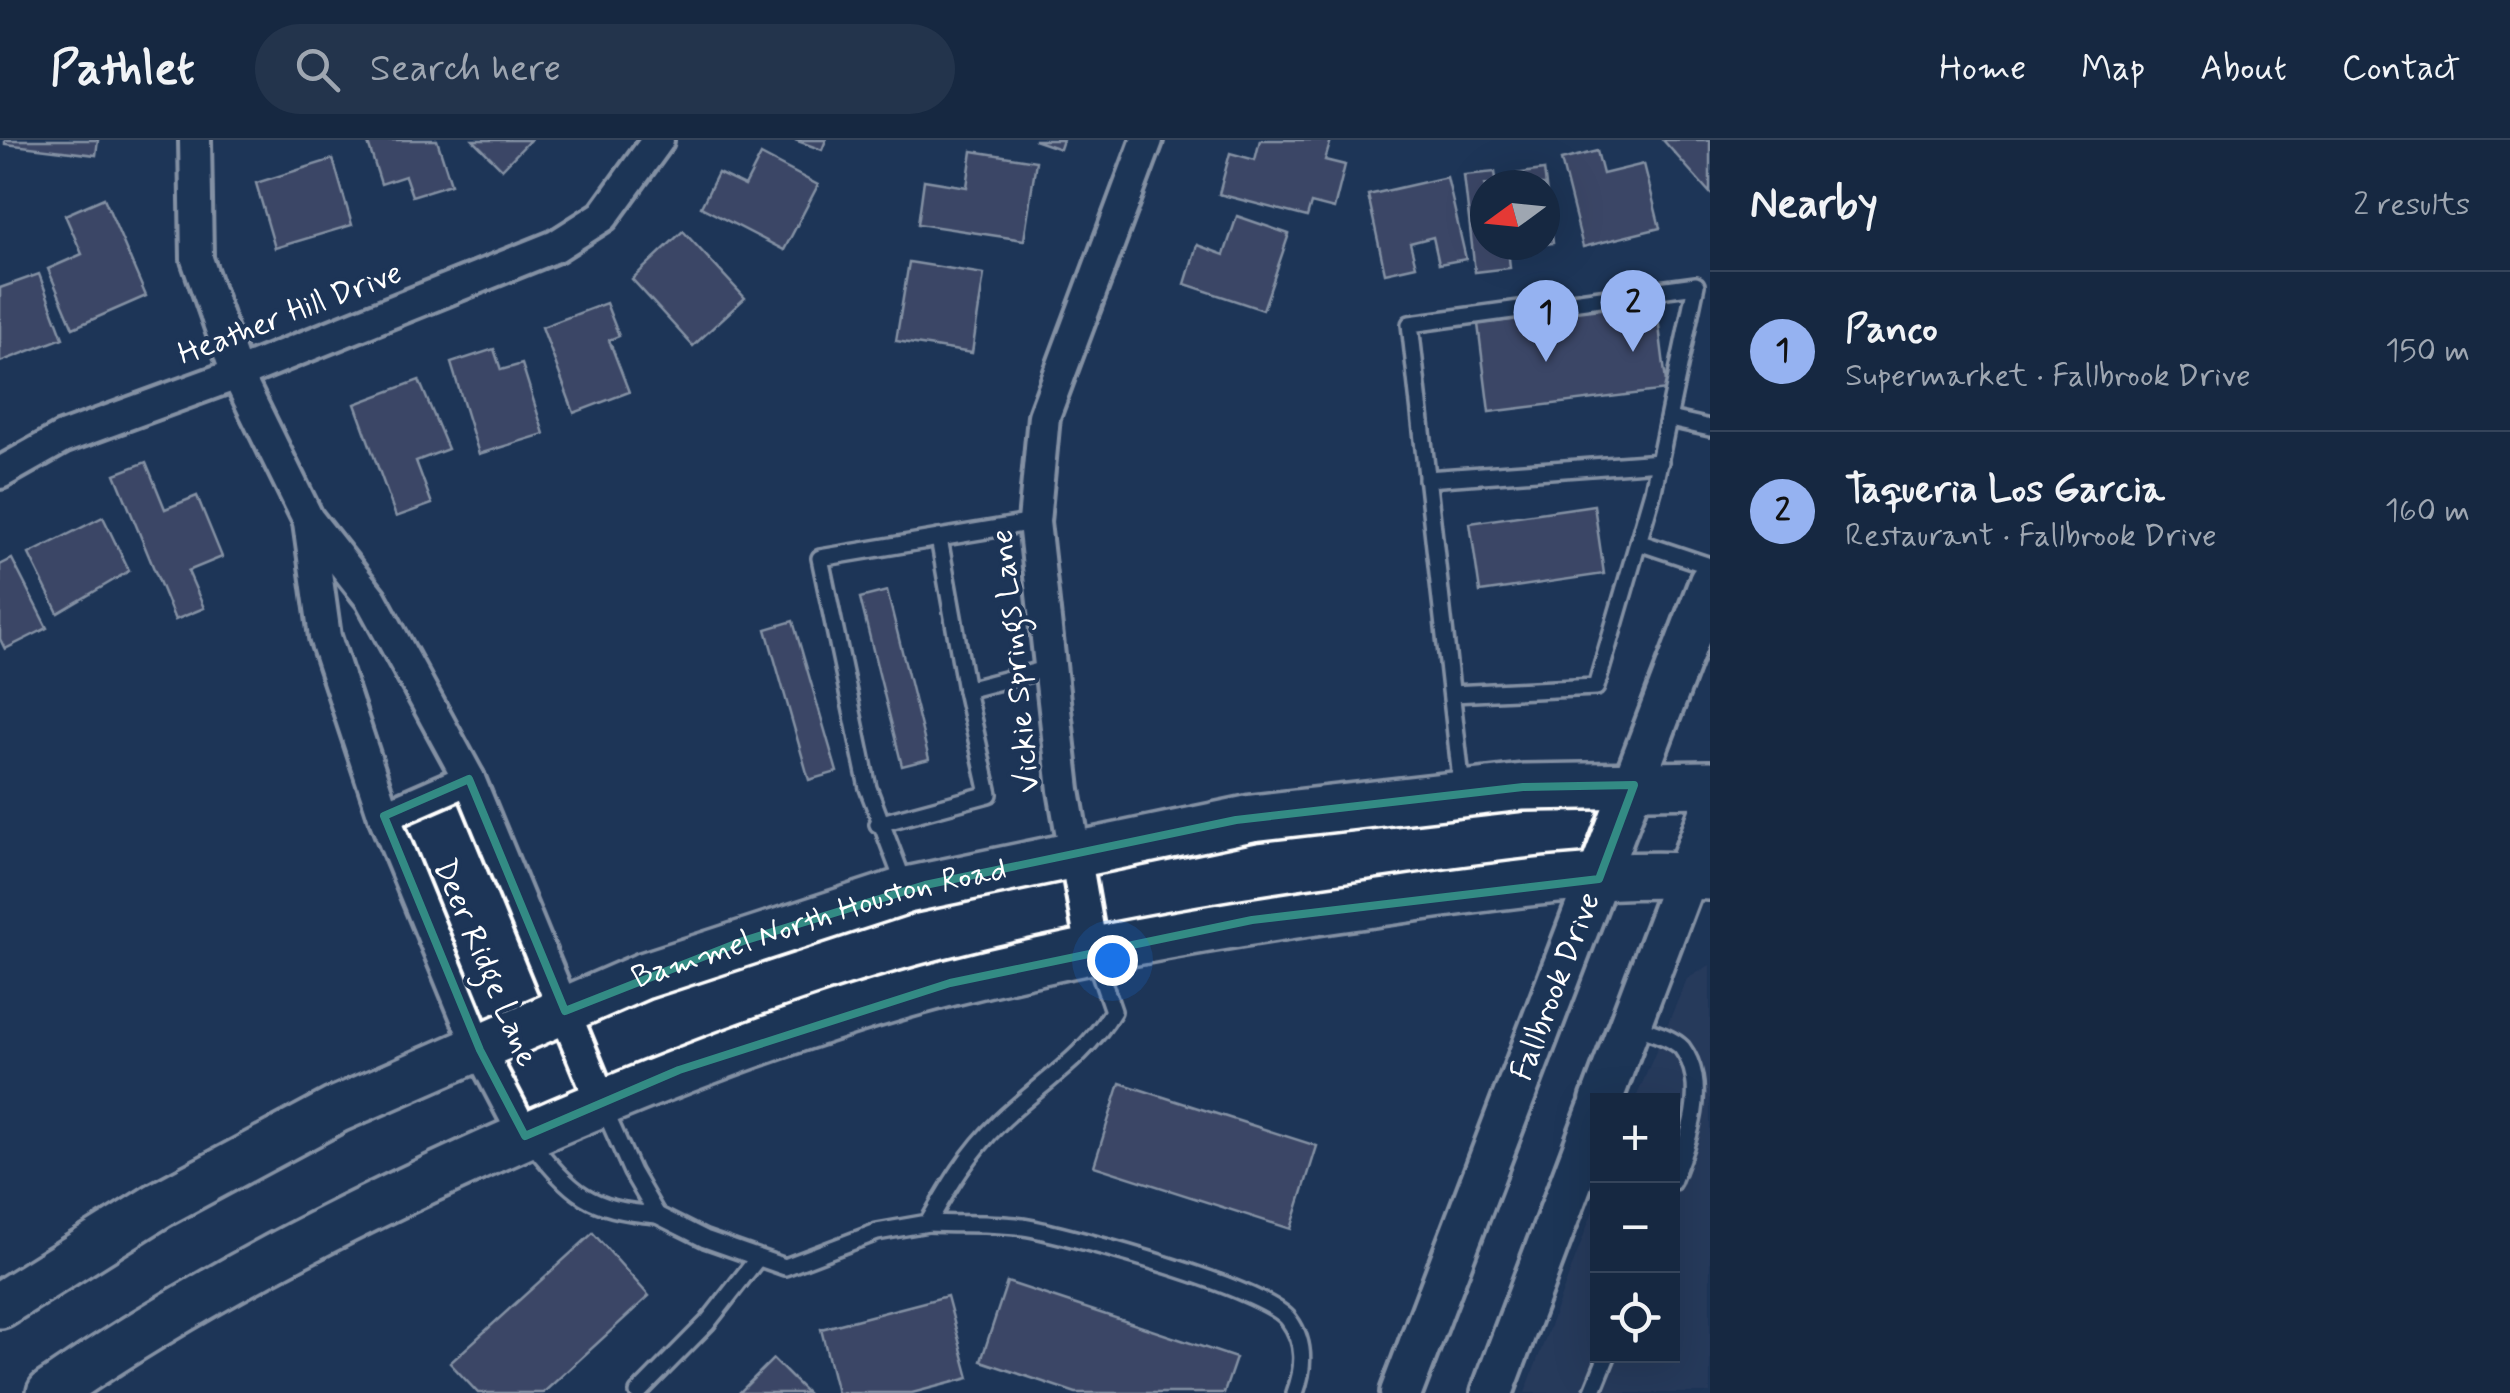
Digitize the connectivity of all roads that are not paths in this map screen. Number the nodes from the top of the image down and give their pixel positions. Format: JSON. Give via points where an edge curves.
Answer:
{"nodes":[{"id":1,"x":195,"y":140,"type":"edge"},
{"id":2,"x":658,"y":140,"type":"edge"},
{"id":3,"x":1147,"y":140,"type":"edge"},
{"id":4,"x":237,"y":374,"type":"junction"},
{"id":5,"x":1670,"y":419,"type":"junction"},
{"id":6,"x":1710,"y":428,"type":"edge"},
{"id":7,"x":1660,"y":462,"type":"junction"},
{"id":8,"x":0,"y":473,"type":"edge"},
{"id":9,"x":1427,"y":479,"type":"junction"},
{"id":10,"x":308,"y":519,"type":"junction"},
{"id":11,"x":1034,"y":522,"type":"junction"},
{"id":12,"x":939,"y":538,"type":"junction"},
{"id":13,"x":1638,"y":542,"type":"junction"},
{"id":14,"x":1710,"y":566,"type":"edge"},
{"id":15,"x":1710,"y":582,"type":"edge"},
{"id":16,"x":1050,"y":668,"type":"junction"},
{"id":17,"x":966,"y":690,"type":"junction"},
{"id":18,"x":1452,"y":694,"type":"junction"},
{"id":19,"x":470,"y":779,"type":"junction"},
{"id":20,"x":1710,"y":784,"type":"edge"},
{"id":21,"x":1634,"y":786,"type":"junction"},
{"id":22,"x":1463,"y":792,"type":"junction"},
{"id":23,"x":1710,"y":812,"type":"edge"},
{"id":24,"x":384,"y":816,"type":"junction"},
{"id":25,"x":878,"y":824,"type":"junction"},
{"id":26,"x":1074,"y":854,"type":"junction"},
{"id":27,"x":1698,"y":876,"type":"edge"},
{"id":28,"x":1599,"y":878,"type":"junction"},
{"id":29,"x":907,"y":890,"type":"junction"},
{"id":30,"x":1092,"y":951,"type":"junction"},
{"id":31,"x":565,"y":1011,"type":"junction"},
{"id":32,"x":1630,"y":1024,"type":"junction"},
{"id":33,"x":480,"y":1050,"type":"junction"},
{"id":34,"x":1604,"y":1093,"type":"edge"},
{"id":35,"x":602,"y":1103,"type":"junction"},
{"id":36,"x":1590,"y":1132,"type":"edge"},
{"id":37,"x":525,"y":1136,"type":"junction"},
{"id":38,"x":1680,"y":1161,"type":"edge"},
{"id":39,"x":658,"y":1214,"type":"junction"},
{"id":40,"x":928,"y":1223,"type":"junction"},
{"id":41,"x":758,"y":1259,"type":"junction"},
{"id":42,"x":0,"y":1305,"type":"edge"},
{"id":43,"x":1604,"y":1363,"type":"edge"},
{"id":44,"x":50,"y":1393,"type":"edge"},
{"id":45,"x":638,"y":1393,"type":"edge"},
{"id":46,"x":1295,"y":1393,"type":"edge"},
{"id":47,"x":1400,"y":1393,"type":"edge"},
{"id":48,"x":1492,"y":1393,"type":"edge"},
{"id":49,"x":1592,"y":1393,"type":"edge"}],
"edges":[{"from":1,"to":4,"type":"street","name":"Deer Ridge Lane","via":[[198,259]]},
{"from":2,"to":4,"type":"street","name":"Heather Hill Drive","via":[[603,216],[556,246]]},
{"from":3,"to":11,"type":"street","name":"Vickie Springs Lane","via":[[1044,416]]},
{"from":4,"to":8,"type":"street","name":"Heather Hill Drive","via":[[62,438]]},
{"from":4,"to":10,"type":"street","name":"Deer Ridge Lane"},
{"from":5,"to":6,"type":"lane"},
{"from":5,"to":7,"type":"lane"},
{"from":5,"to":9,"type":"lane","via":[[1696,285],[1410,324]]},
{"from":7,"to":9,"type":"lane"},
{"from":7,"to":13,"type":"lane"},
{"from":9,"to":18,"type":"lane"},
{"from":10,"to":19,"type":"street","name":"Deer Ridge Lane","via":[[372,599]]},
{"from":10,"to":24,"type":"street","name":"Deer Ridge Lane","via":[[325,638]]},
{"from":11,"to":12,"type":"lane"},
{"from":11,"to":16,"type":"street","name":"Vickie Springs Lane"},
{"from":12,"to":17,"type":"lane"},
{"from":12,"to":25,"type":"lane","via":[[820,558]]},
{"from":13,"to":14,"type":"lane"},
{"from":13,"to":18,"type":"lane","via":[[1596,686]]},
{"from":15,"to":21,"type":"street","name":"Fallbrook Drive"},
{"from":16,"to":17,"type":"lane"},
{"from":16,"to":26,"type":"street","name":"Vickie Springs Lane"},
{"from":17,"to":25,"type":"lane","via":[[989,794]]},
{"from":18,"to":22,"type":"lane"},
{"from":19,"to":24,"type":"street"},
{"from":19,"to":31,"type":"street","name":"Deer Ridge Lane"},
{"from":20,"to":21,"type":"main road","name":"Bammel North Houston Road"},
{"from":21,"to":22,"type":"main road","name":"Bammel North Houston Road"},
{"from":21,"to":28,"type":"street","name":"Fallbrook Drive"},
{"from":22,"to":26,"type":"main road","name":"Bammel North Houston Road","via":[[1236,820]]},
{"from":23,"to":27,"type":"street"},
{"from":24,"to":33,"type":"street","name":"Deer Ridge Lane"},
{"from":25,"to":29,"type":"lane"},
{"from":26,"to":29,"type":"main road","name":"Bammel North Houston Road"},
{"from":26,"to":30,"type":"street","name":"Vickie Springs Lane"},
{"from":27,"to":28,"type":"main road"},
{"from":27,"to":32,"type":"street"},
{"from":28,"to":30,"type":"main road","via":[[1272,918]]},
{"from":28,"to":47,"type":"street","name":"Fallbrook Drive"},
{"from":29,"to":31,"type":"main road","name":"Bammel North Houston Road","via":[[660,970]]},
{"from":30,"to":35,"type":"main road","via":[[828,1018]]},
{"from":30,"to":40,"type":"lane","via":[[1113,1011],[1094,1042],[962,1162]]},
{"from":31,"to":33,"type":"main road","name":"Bammel North Houston Road"},
{"from":31,"to":35,"type":"street","name":"Deer Ridge Lane"},
{"from":32,"to":34,"type":"street"},
{"from":32,"to":38,"type":"lane","via":[[1680,1046],[1700,1082],[1702,1104]]},
{"from":33,"to":37,"type":"street","name":"Deer Ridge Lane"},
{"from":33,"to":42,"type":"main road","name":"Bammel North Houston Road","via":[[336,1110],[159,1205]]},
{"from":35,"to":37,"type":"main road"},
{"from":35,"to":39,"type":"lane"},
{"from":36,"to":48,"type":"street"},
{"from":37,"to":39,"type":"lane","via":[[571,1191],[612,1211]]},
{"from":37,"to":44,"type":"main road","via":[[380,1200],[209,1293]]},
{"from":39,"to":41,"type":"lane"},
{"from":40,"to":41,"type":"lane","via":[[877,1232],[785,1267]]},
{"from":40,"to":46,"type":"lane","via":[[1026,1228],[1206,1278],[1273,1304],[1301,1344],[1303,1370]]},
{"from":41,"to":45,"type":"lane"},
{"from":43,"to":49,"type":"lane"}]}
